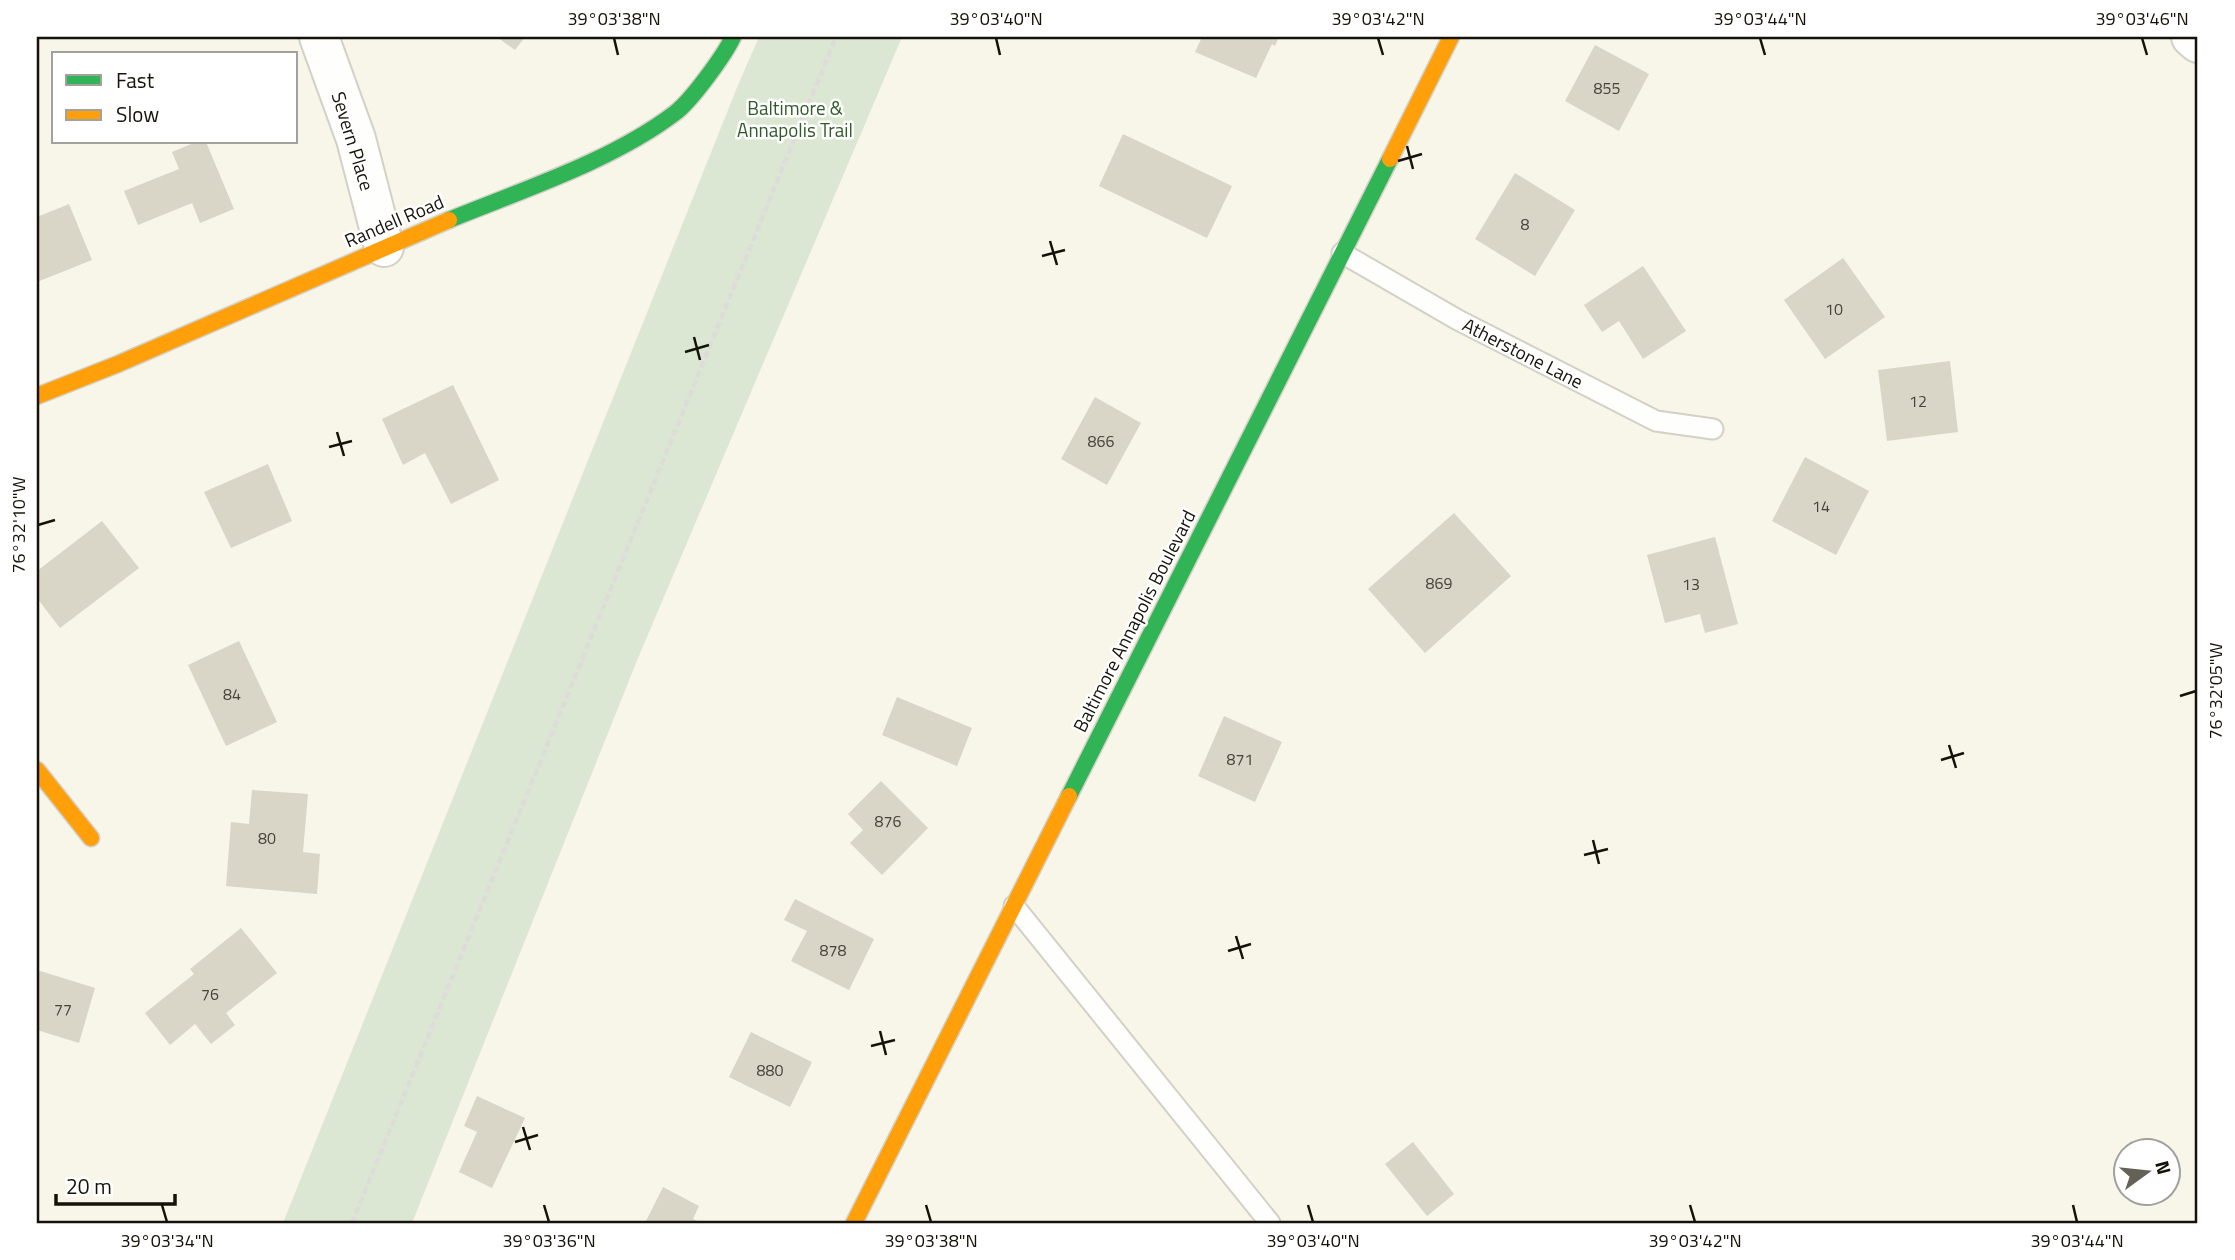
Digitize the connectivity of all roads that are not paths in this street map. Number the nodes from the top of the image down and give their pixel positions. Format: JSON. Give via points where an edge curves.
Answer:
{"nodes":[{"id":1,"x":318,"y":37,"type":"edge"},
{"id":2,"x":733,"y":37,"type":"edge"},
{"id":3,"x":1451,"y":37,"type":"edge"},
{"id":4,"x":2191,"y":37,"type":"edge"},
{"id":5,"x":2198,"y":43,"type":"edge"},
{"id":6,"x":384,"y":247,"type":"junction"},
{"id":7,"x":1342,"y":253,"type":"junction"},
{"id":8,"x":37,"y":396,"type":"edge"},
{"id":9,"x":1713,"y":429,"type":"dead end"},
{"id":10,"x":37,"y":770,"type":"edge"},
{"id":11,"x":91,"y":838,"type":"dead end"},
{"id":12,"x":1014,"y":906,"type":"junction"},
{"id":13,"x":854,"y":1223,"type":"edge"},
{"id":14,"x":1270,"y":1223,"type":"edge"}],
"edges":[{"from":1,"to":6,"type":"street","name":"Severn Place","via":[[356,139]]},
{"from":2,"to":6,"type":"street","name":"Randell Road","via":[[677,112],[637,137],[594,160]]},
{"from":3,"to":7,"type":"street","name":"Baltimore Annapolis Boulevard"},
{"from":4,"to":5,"type":"street"},
{"from":6,"to":8,"type":"street","name":"Randell Road"},
{"from":7,"to":9,"type":"lane","name":"Atherstone Lane","via":[[1458,320],[1656,421]]},
{"from":7,"to":12,"type":"street","name":"Baltimore Annapolis Boulevard"},
{"from":10,"to":11,"type":"street"},
{"from":12,"to":13,"type":"street","name":"Baltimore Annapolis Boulevard"},
{"from":12,"to":14,"type":"lane"}]}
